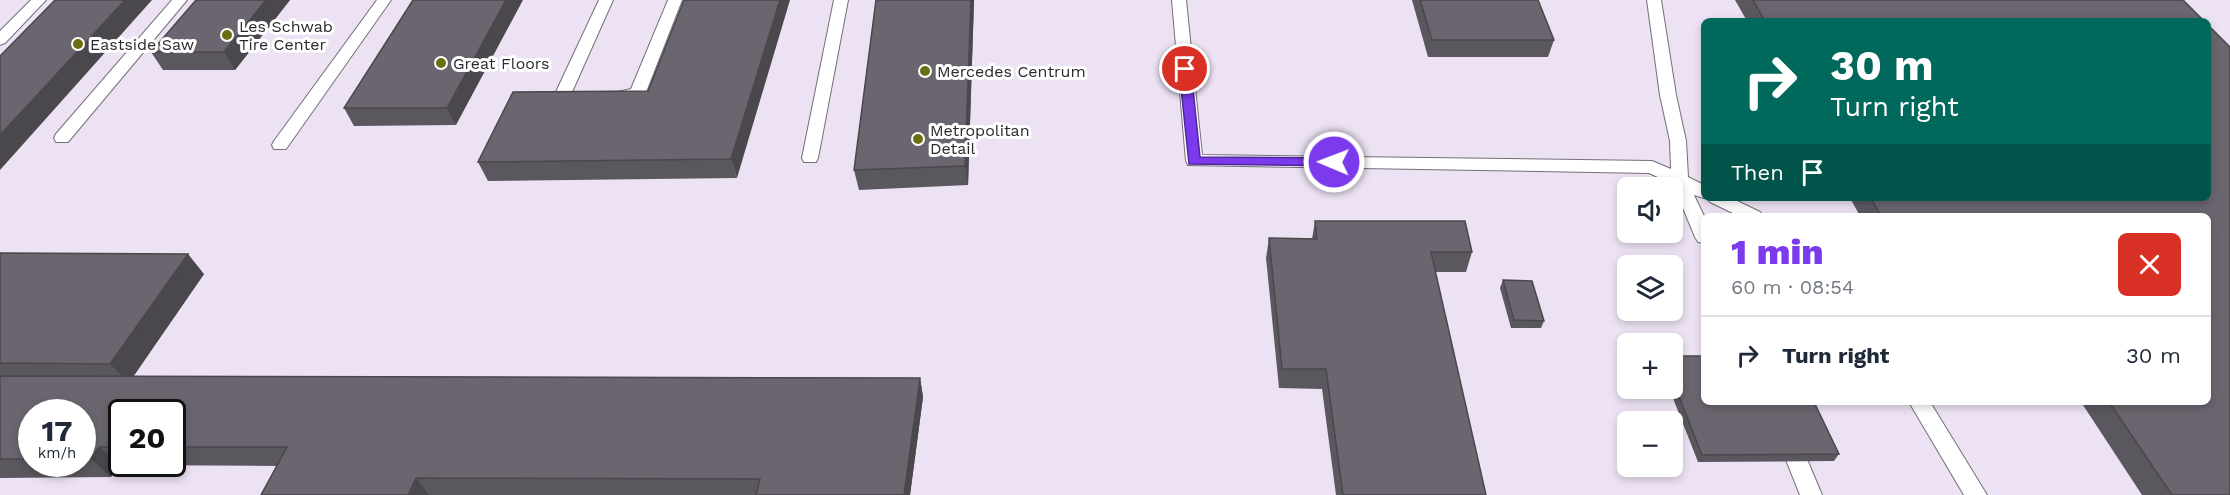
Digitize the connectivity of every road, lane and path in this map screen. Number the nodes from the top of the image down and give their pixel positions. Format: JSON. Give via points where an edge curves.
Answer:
{"nodes":[{"id":1,"x":39,"y":0,"type":"edge"},
{"id":2,"x":180,"y":0,"type":"edge"},
{"id":3,"x":384,"y":0,"type":"edge"},
{"id":4,"x":606,"y":0,"type":"edge"},
{"id":5,"x":675,"y":0,"type":"edge"},
{"id":6,"x":841,"y":0,"type":"edge"},
{"id":7,"x":1179,"y":0,"type":"edge"},
{"id":8,"x":1654,"y":0,"type":"edge"},
{"id":9,"x":0,"y":40,"type":"edge"},
{"id":10,"x":62,"y":138,"type":"dead end"},
{"id":11,"x":280,"y":145,"type":"dead end"},
{"id":12,"x":810,"y":158,"type":"dead end"},
{"id":13,"x":1672,"y":177,"type":"edge"},
{"id":14,"x":1680,"y":177,"type":"edge"},
{"id":15,"x":1683,"y":182,"type":"edge"},
{"id":16,"x":1683,"y":188,"type":"edge"},
{"id":17,"x":1701,"y":191,"type":"edge"},
{"id":18,"x":1722,"y":201,"type":"edge"},
{"id":19,"x":1748,"y":213,"type":"edge"},
{"id":20,"x":1701,"y":230,"type":"edge"},
{"id":21,"x":1774,"y":405,"type":"edge"},
{"id":22,"x":1922,"y":405,"type":"edge"},
{"id":23,"x":1811,"y":495,"type":"edge"},
{"id":24,"x":1976,"y":495,"type":"edge"}],
"edges":[{"from":1,"to":9,"type":"lane"},
{"from":2,"to":10,"type":"lane"},
{"from":3,"to":11,"type":"lane"},
{"from":4,"to":5,"type":"lane","via":[[563,94],[592,104],[638,92]]},
{"from":6,"to":12,"type":"lane"},
{"from":7,"to":13,"type":"lane","via":[[1194,161],[1652,167]]},
{"from":8,"to":14,"type":"lane","via":[[1678,141]]},
{"from":15,"to":17,"type":"lane"},
{"from":16,"to":20,"type":"lane"},
{"from":18,"to":19,"type":"lane"},
{"from":21,"to":23,"type":"lane"},
{"from":22,"to":24,"type":"lane"}]}
